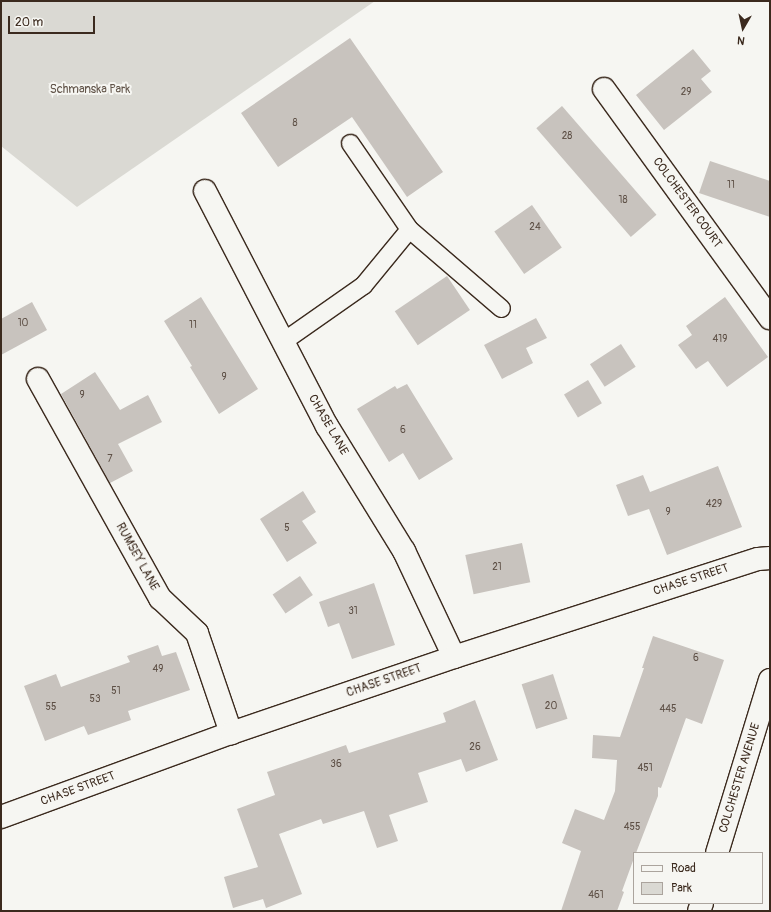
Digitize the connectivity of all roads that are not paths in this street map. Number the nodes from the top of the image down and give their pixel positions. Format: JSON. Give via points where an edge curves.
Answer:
{"nodes":[{"id":1,"x":604,"y":89,"type":"dead end"},
{"id":2,"x":350,"y":143,"type":"dead end"},
{"id":3,"x":205,"y":191,"type":"dead end"},
{"id":4,"x":409,"y":229,"type":"junction"},
{"id":5,"x":501,"y":308,"type":"dead end"},
{"id":6,"x":770,"y":318,"type":"edge"},
{"id":7,"x":283,"y":341,"type":"junction"},
{"id":8,"x":38,"y":379,"type":"dead end"},
{"id":9,"x":770,"y":558,"type":"edge"},
{"id":10,"x":454,"y":657,"type":"junction"},
{"id":11,"x":770,"y":680,"type":"edge"},
{"id":12,"x":231,"y":733,"type":"junction"},
{"id":13,"x":1,"y":817,"type":"edge"},
{"id":14,"x":717,"y":852,"type":"edge"}],
"edges":[{"from":1,"to":6,"type":"street","name":"COLCHESTER COURT"},
{"from":2,"to":4,"type":"lane"},
{"from":3,"to":7,"type":"street","name":"CHASE LANE"},
{"from":4,"to":5,"type":"lane"},
{"from":4,"to":7,"type":"lane","via":[[363,284]]},
{"from":7,"to":10,"type":"street","name":"CHASE LANE","via":[[327,426],[404,551]]},
{"from":8,"to":12,"type":"street","name":"RUMSEY LANE","via":[[160,598],[198,633]]},
{"from":9,"to":10,"type":"street","name":"CHASE STREET","via":[[758,559]]},
{"from":10,"to":12,"type":"street","name":"CHASE STREET"},
{"from":11,"to":14,"type":"street","name":"COLCHESTER AVENUE"},
{"from":12,"to":13,"type":"street","name":"CHASE STREET"}]}
